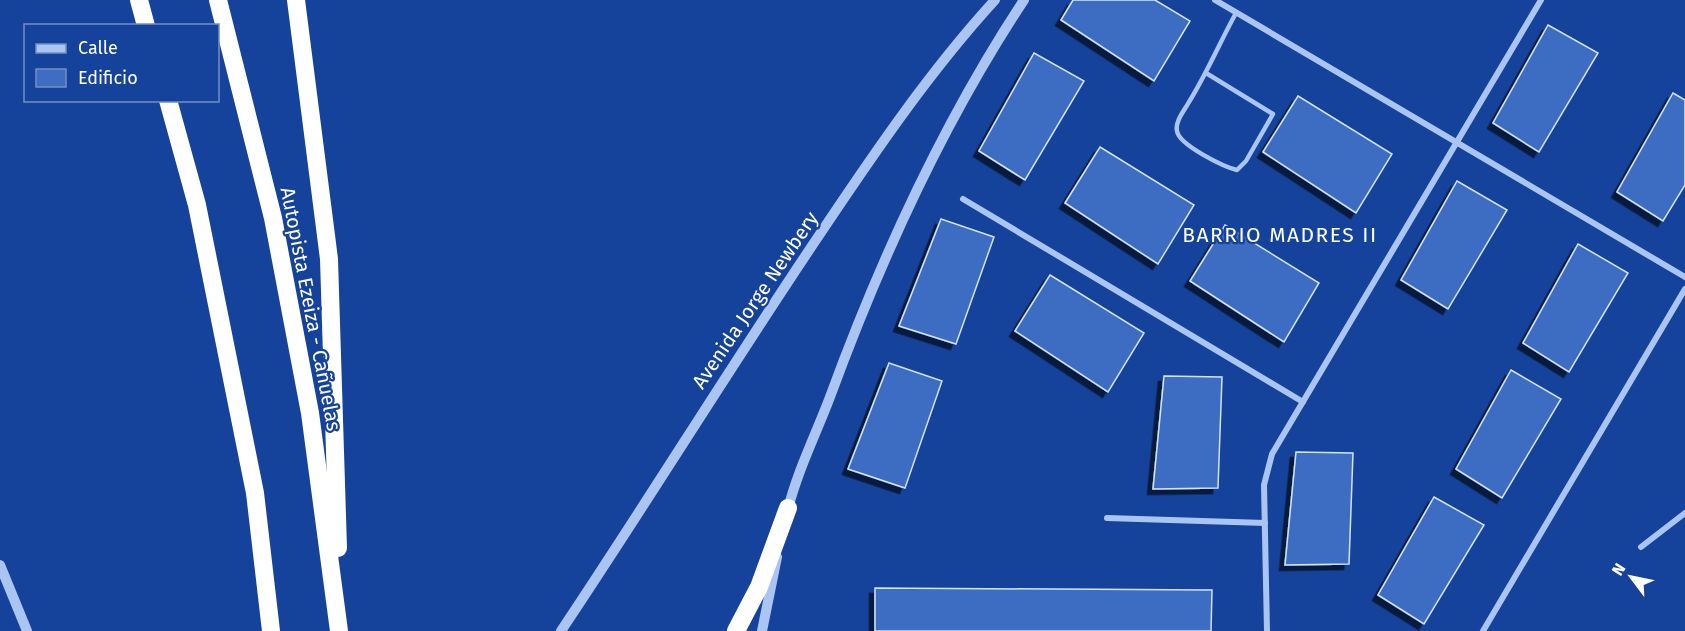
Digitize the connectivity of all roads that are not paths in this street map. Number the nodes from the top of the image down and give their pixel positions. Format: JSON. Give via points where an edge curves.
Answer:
{"nodes":[{"id":1,"x":139,"y":0,"type":"edge"},
{"id":2,"x":218,"y":0,"type":"edge"},
{"id":3,"x":296,"y":0,"type":"edge"},
{"id":4,"x":995,"y":0,"type":"edge"},
{"id":5,"x":1024,"y":0,"type":"edge"},
{"id":6,"x":1215,"y":0,"type":"edge"},
{"id":7,"x":1541,"y":0,"type":"edge"},
{"id":8,"x":1236,"y":13,"type":"junction"},
{"id":9,"x":145,"y":24,"type":"edge"},
{"id":10,"x":1206,"y":74,"type":"junction"},
{"id":11,"x":169,"y":102,"type":"edge"},
{"id":12,"x":1457,"y":144,"type":"junction"},
{"id":13,"x":963,"y":199,"type":"dead end"},
{"id":14,"x":1685,"y":277,"type":"edge"},
{"id":15,"x":1685,"y":289,"type":"edge"},
{"id":16,"x":1303,"y":402,"type":"junction"},
{"id":17,"x":788,"y":508,"type":"junction"},
{"id":18,"x":1685,"y":513,"type":"edge"},
{"id":19,"x":1107,"y":518,"type":"dead end"},
{"id":20,"x":1265,"y":523,"type":"junction"},
{"id":21,"x":1641,"y":547,"type":"dead end"},
{"id":22,"x":0,"y":565,"type":"edge"},
{"id":23,"x":27,"y":631,"type":"edge"},
{"id":24,"x":271,"y":631,"type":"edge"},
{"id":25,"x":339,"y":631,"type":"edge"},
{"id":26,"x":561,"y":631,"type":"edge"},
{"id":27,"x":736,"y":631,"type":"edge"},
{"id":28,"x":762,"y":631,"type":"edge"},
{"id":29,"x":1267,"y":631,"type":"edge"},
{"id":30,"x":1483,"y":631,"type":"edge"}],
"edges":[{"from":1,"to":9,"type":"highway"},
{"from":2,"to":25,"type":"highway","name":"Autopista Ezeiza - Cañuelas","via":[[275,229],[310,413]]},
{"from":3,"to":25,"type":"highway","via":[[329,259]]},
{"from":4,"to":26,"type":"street","name":"Avenida Jorge Newbery","via":[[907,107],[857,179],[755,329]]},
{"from":5,"to":17,"type":"street","via":[[922,175],[889,246]]},
{"from":6,"to":8,"type":"street"},
{"from":7,"to":12,"type":"street"},
{"from":8,"to":10,"type":"lane"},
{"from":8,"to":12,"type":"street"},
{"from":10,"to":10,"type":"lane","via":[[1176,130],[1179,139],[1225,167],[1237,170],[1274,114]]},
{"from":11,"to":24,"type":"highway","via":[[197,205],[255,493]]},
{"from":12,"to":14,"type":"street"},
{"from":12,"to":16,"type":"street"},
{"from":13,"to":16,"type":"street"},
{"from":15,"to":30,"type":"street"},
{"from":16,"to":20,"type":"street","via":[[1272,454],[1264,485]]},
{"from":17,"to":27,"type":"highway","via":[[759,587]]},
{"from":17,"to":28,"type":"street"},
{"from":18,"to":21,"type":"street"},
{"from":19,"to":20,"type":"street"},
{"from":20,"to":29,"type":"street"},
{"from":22,"to":23,"type":"street"}]}
